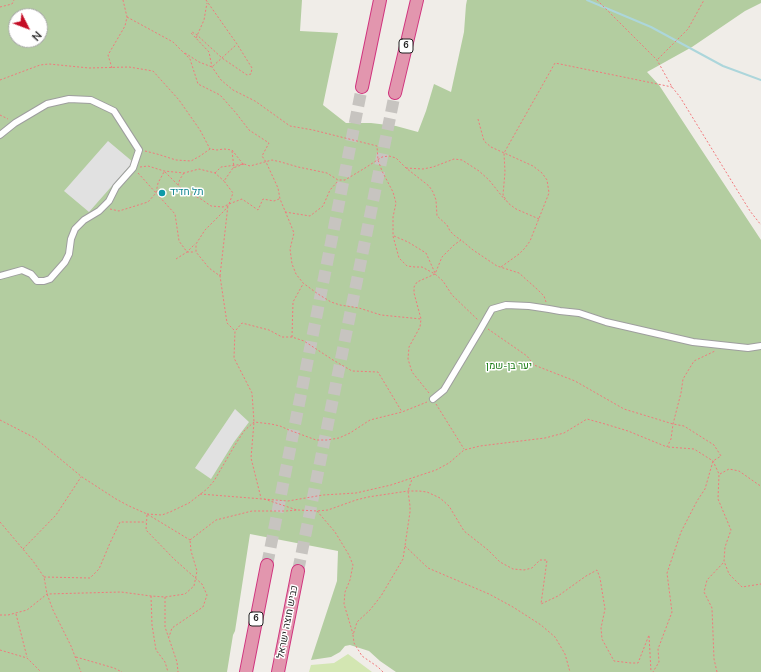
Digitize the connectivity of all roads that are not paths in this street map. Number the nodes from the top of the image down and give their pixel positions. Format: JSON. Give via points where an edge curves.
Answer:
{"nodes":[{"id":1,"x":380,"y":0,"type":"edge"},
{"id":2,"x":417,"y":0,"type":"edge"},
{"id":3,"x":362,"y":88,"type":"tunnel mouth"},
{"id":4,"x":395,"y":93,"type":"tunnel mouth"},
{"id":5,"x":0,"y":135,"type":"edge"},
{"id":6,"x":0,"y":276,"type":"edge"},
{"id":7,"x":761,"y":346,"type":"edge"},
{"id":8,"x":433,"y":399,"type":"road end"},
{"id":9,"x":267,"y":565,"type":"tunnel mouth"},
{"id":10,"x":298,"y":571,"type":"tunnel mouth"},
{"id":11,"x":246,"y":672,"type":"edge"},
{"id":12,"x":278,"y":672,"type":"edge"}],
"edges":[{"from":1,"to":3,"type":"highway"},
{"from":2,"to":4,"type":"highway","number":"6"},
{"from":5,"to":6,"type":"street","via":[[47,104],[69,99],[91,100],[114,111],[139,150],[133,168],[116,187],[109,201],[75,229],[69,254],[50,279],[37,281],[31,274],[22,270]]},
{"from":7,"to":8,"type":"street","via":[[748,348],[693,342],[606,322],[579,313],[506,305],[492,309],[444,390]]},
{"from":9,"to":11,"type":"highway","number":"6"},
{"from":10,"to":12,"type":"highway","name":"כביש חוצה ישראל"}]}
